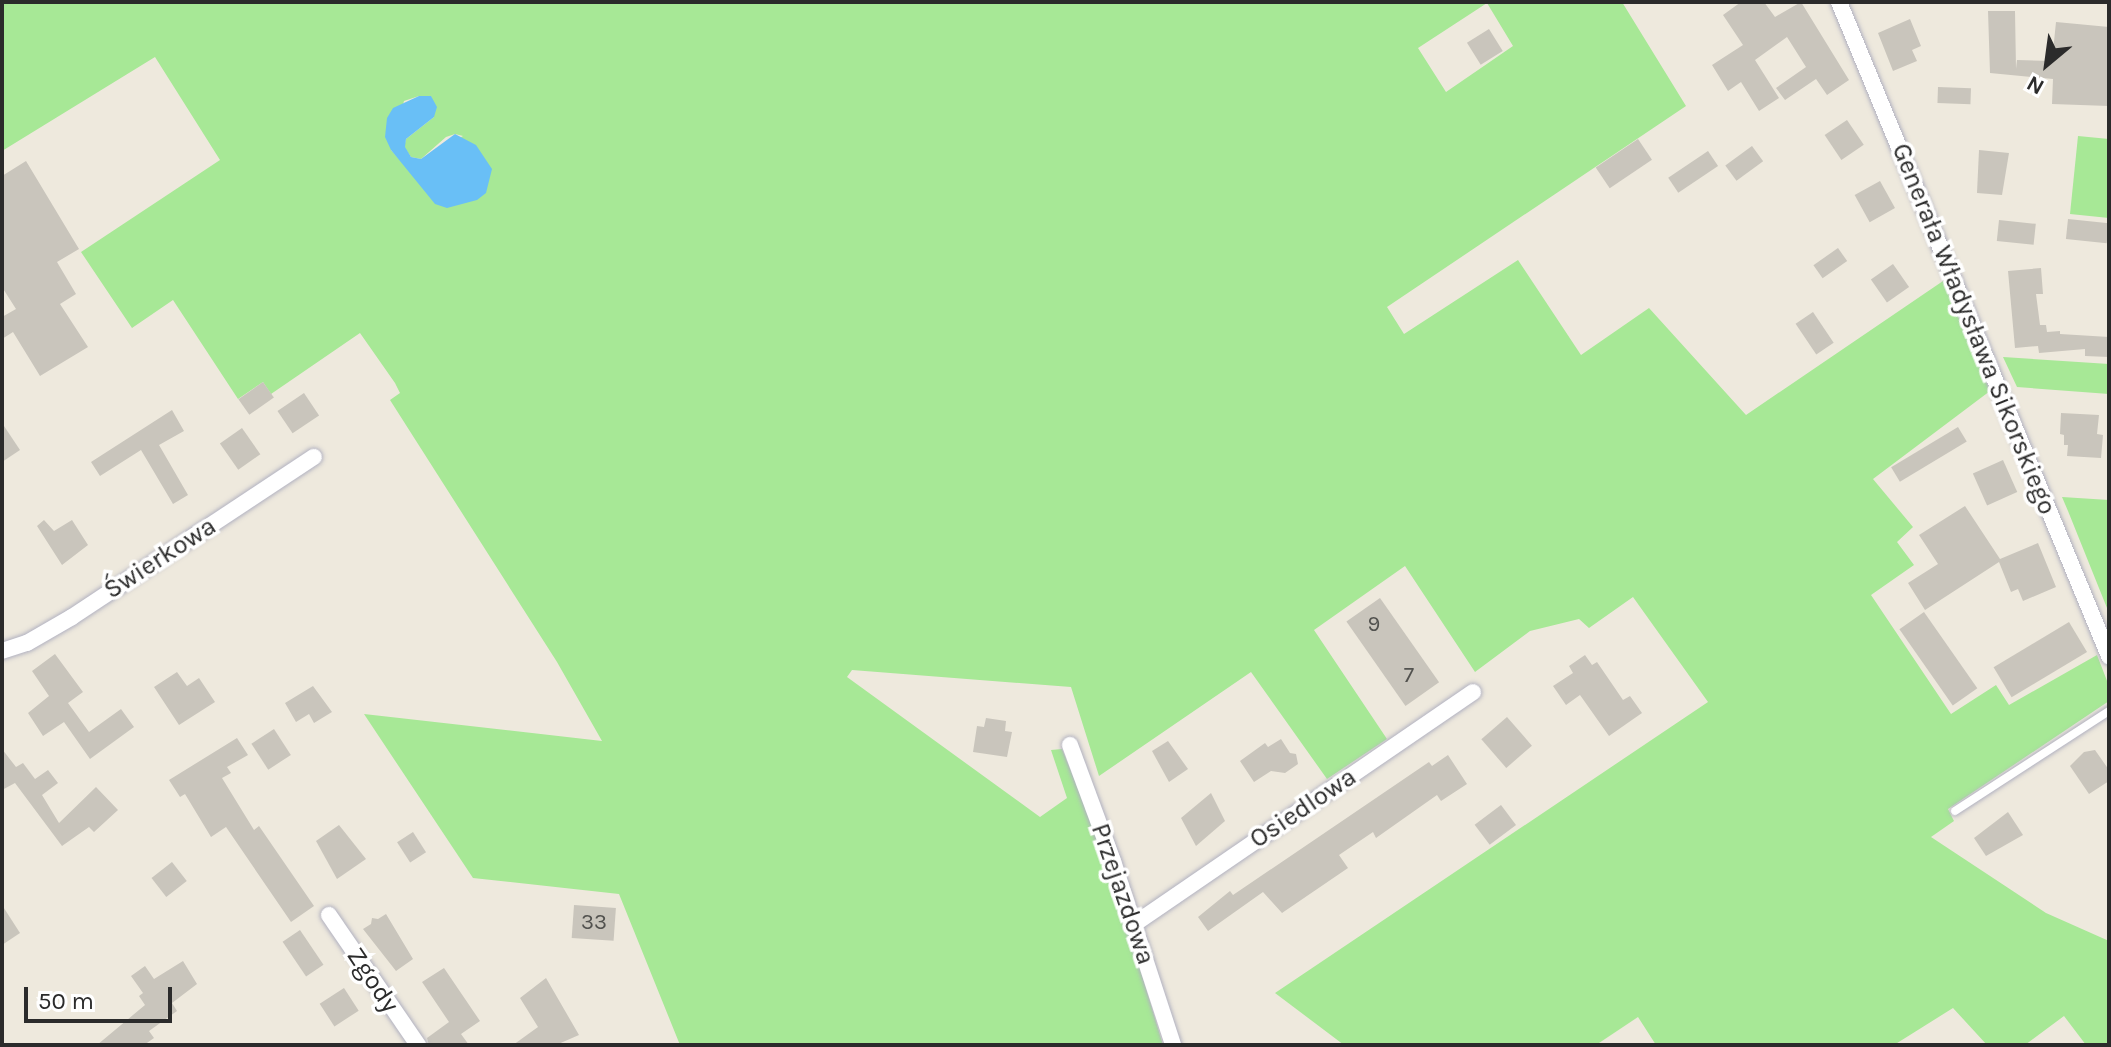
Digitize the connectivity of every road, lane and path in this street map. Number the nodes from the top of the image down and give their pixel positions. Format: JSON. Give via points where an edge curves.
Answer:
{"nodes":[{"id":1,"x":1839,"y":2,"type":"edge"},
{"id":2,"x":314,"y":457,"type":"dead end"},
{"id":3,"x":2,"y":651,"type":"edge"},
{"id":4,"x":2109,"y":656,"type":"edge"},
{"id":5,"x":1473,"y":692,"type":"dead end"},
{"id":6,"x":2109,"y":711,"type":"edge"},
{"id":7,"x":1070,"y":745,"type":"dead end"},
{"id":8,"x":1955,"y":811,"type":"dead end"},
{"id":9,"x":329,"y":915,"type":"dead end"},
{"id":10,"x":1133,"y":925,"type":"junction"},
{"id":11,"x":418,"y":1045,"type":"edge"},
{"id":12,"x":1173,"y":1045,"type":"edge"}],
"edges":[{"from":1,"to":4,"type":"street","name":"Generała Władysława Sikorskiego"},
{"from":2,"to":3,"type":"street","name":"Świerkowa","via":[[72,617]]},
{"from":5,"to":10,"type":"street","name":"Osiedlowa"},
{"from":6,"to":8,"type":"lane"},
{"from":7,"to":10,"type":"street","name":"Przejazdowa"},
{"from":9,"to":11,"type":"street","name":"Zgody"},
{"from":10,"to":12,"type":"street","name":"Przejazdowa"}]}
